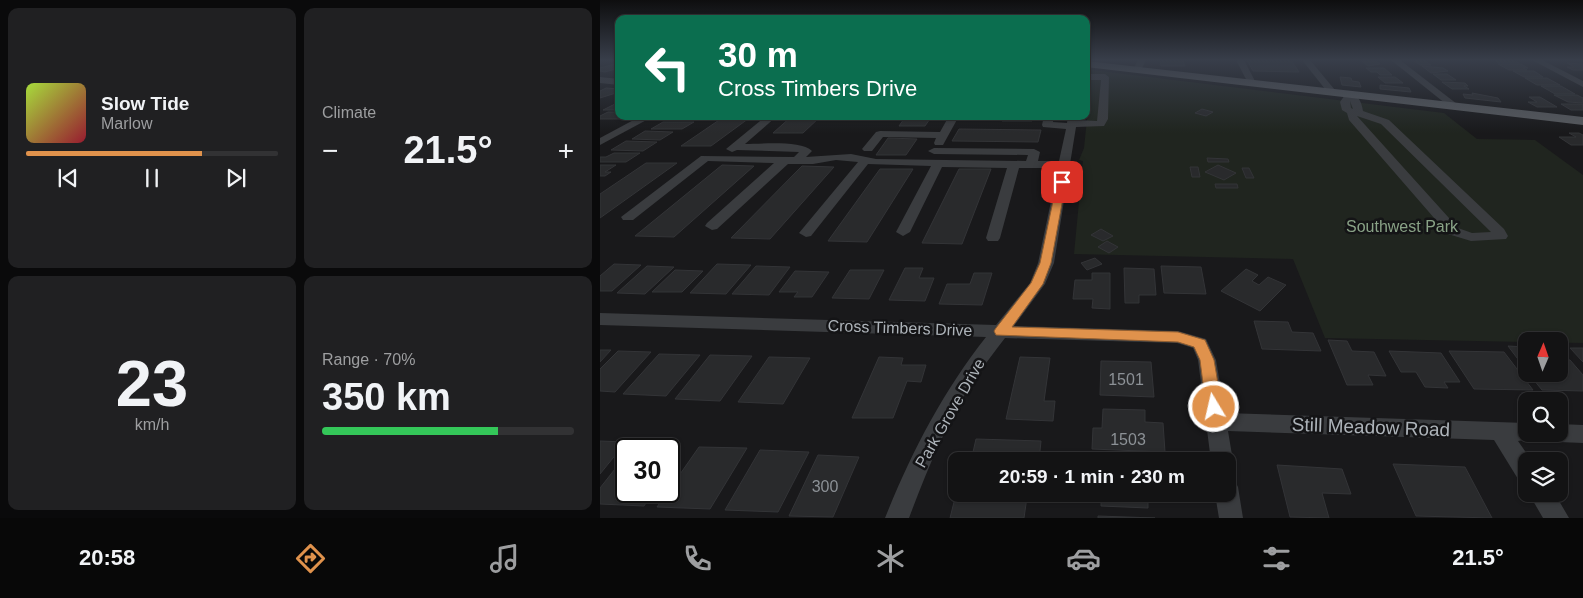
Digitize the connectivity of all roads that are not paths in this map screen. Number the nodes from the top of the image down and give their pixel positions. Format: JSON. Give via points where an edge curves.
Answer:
{"nodes":[{"id":1,"x":1105,"y":84,"type":"edge"},
{"id":2,"x":1262,"y":84,"type":"edge"},
{"id":3,"x":1326,"y":84,"type":"edge"},
{"id":4,"x":1426,"y":84,"type":"edge"},
{"id":5,"x":1332,"y":92,"type":"junction"},
{"id":6,"x":1350,"y":94,"type":"junction"},
{"id":7,"x":1454,"y":106,"type":"junction"},
{"id":8,"x":1353,"y":112,"type":"junction"},
{"id":9,"x":641,"y":120,"type":"edge"},
{"id":10,"x":767,"y":120,"type":"edge"},
{"id":11,"x":952,"y":120,"type":"edge"},
{"id":12,"x":1048,"y":120,"type":"edge"},
{"id":13,"x":1583,"y":121,"type":"edge"},
{"id":14,"x":1072,"y":122,"type":"edge"},
{"id":15,"x":943,"y":135,"type":"junction"},
{"id":16,"x":600,"y":142,"type":"edge"},
{"id":17,"x":734,"y":147,"type":"junction"},
{"id":18,"x":866,"y":154,"type":"junction"},
{"id":19,"x":705,"y":158,"type":"junction"},
{"id":20,"x":933,"y":159,"type":"junction"},
{"id":21,"x":790,"y":160,"type":"junction"},
{"id":22,"x":1014,"y":164,"type":"junction"},
{"id":23,"x":1031,"y":165,"type":"junction"},
{"id":24,"x":1065,"y":165,"type":"junction"},
{"id":25,"x":628,"y":217,"type":"dead end"},
{"id":26,"x":712,"y":226,"type":"dead end"},
{"id":27,"x":903,"y":232,"type":"dead end"},
{"id":28,"x":806,"y":233,"type":"dead end"},
{"id":29,"x":993,"y":238,"type":"dead end"},
{"id":30,"x":600,"y":319,"type":"edge"},
{"id":31,"x":1001,"y":331,"type":"junction"},
{"id":32,"x":1216,"y":422,"type":"junction"},
{"id":33,"x":1500,"y":431,"type":"junction"},
{"id":34,"x":1518,"y":432,"type":"edge"},
{"id":35,"x":1568,"y":433,"type":"edge"},
{"id":36,"x":1583,"y":434,"type":"edge"},
{"id":37,"x":1221,"y":452,"type":"edge"},
{"id":38,"x":1518,"y":459,"type":"edge"},
{"id":39,"x":1228,"y":502,"type":"edge"},
{"id":40,"x":1546,"y":502,"type":"edge"},
{"id":41,"x":897,"y":518,"type":"edge"},
{"id":42,"x":1231,"y":518,"type":"edge"},
{"id":43,"x":1556,"y":518,"type":"edge"}],
"edges":[{"from":1,"to":14,"type":"street","via":[[1100,124]]},
{"from":2,"to":5,"type":"main road"},
{"from":3,"to":5,"type":"street"},
{"from":4,"to":7,"type":"street"},
{"from":5,"to":6,"type":"main road"},
{"from":6,"to":7,"type":"main road"},
{"from":6,"to":8,"type":"street","via":[[1345,102],[1347,110]]},
{"from":7,"to":13,"type":"main road"},
{"from":8,"to":8,"type":"street","via":[[1354,120],[1453,231],[1471,237],[1501,236],[1385,122]]},
{"from":9,"to":16,"type":"street"},
{"from":10,"to":17,"type":"street"},
{"from":11,"to":15,"type":"street"},
{"from":12,"to":14,"type":"street","via":[[1047,125]]},
{"from":14,"to":24,"type":"street","name":"Park Grove Drive"},
{"from":15,"to":18,"type":"street","via":[[880,134]]},
{"from":15,"to":20,"type":"street"},
{"from":17,"to":19,"type":"street","via":[[728,152]]},
{"from":17,"to":21,"type":"street","via":[[806,151]]},
{"from":18,"to":20,"type":"street","via":[[876,162]]},
{"from":18,"to":21,"type":"street","via":[[813,161]]},
{"from":18,"to":28,"type":"street"},
{"from":19,"to":21,"type":"street"},
{"from":19,"to":25,"type":"street"},
{"from":20,"to":22,"type":"street"},
{"from":20,"to":23,"type":"street","via":[[1034,152]]},
{"from":20,"to":27,"type":"street"},
{"from":21,"to":26,"type":"street"},
{"from":22,"to":23,"type":"street"},
{"from":22,"to":29,"type":"street"},
{"from":23,"to":24,"type":"street"},
{"from":24,"to":31,"type":"street","name":"Park Grove Drive","via":[[1046,263],[1036,284]]},
{"from":30,"to":31,"type":"street","name":"Cross Timbers Drive"},
{"from":31,"to":32,"type":"street","name":"Cross Timbers Drive","via":[[1178,337],[1200,344],[1207,360]]},
{"from":31,"to":41,"type":"street","name":"Park Grove Drive","via":[[968,374],[934,432]]},
{"from":32,"to":33,"type":"street","name":"Still Meadow Road"},
{"from":32,"to":37,"type":"street"},
{"from":33,"to":34,"type":"street","name":"Still Meadow Road"},
{"from":33,"to":38,"type":"street"},
{"from":35,"to":36,"type":"street"},
{"from":39,"to":42,"type":"street"},
{"from":40,"to":43,"type":"street"}]}
